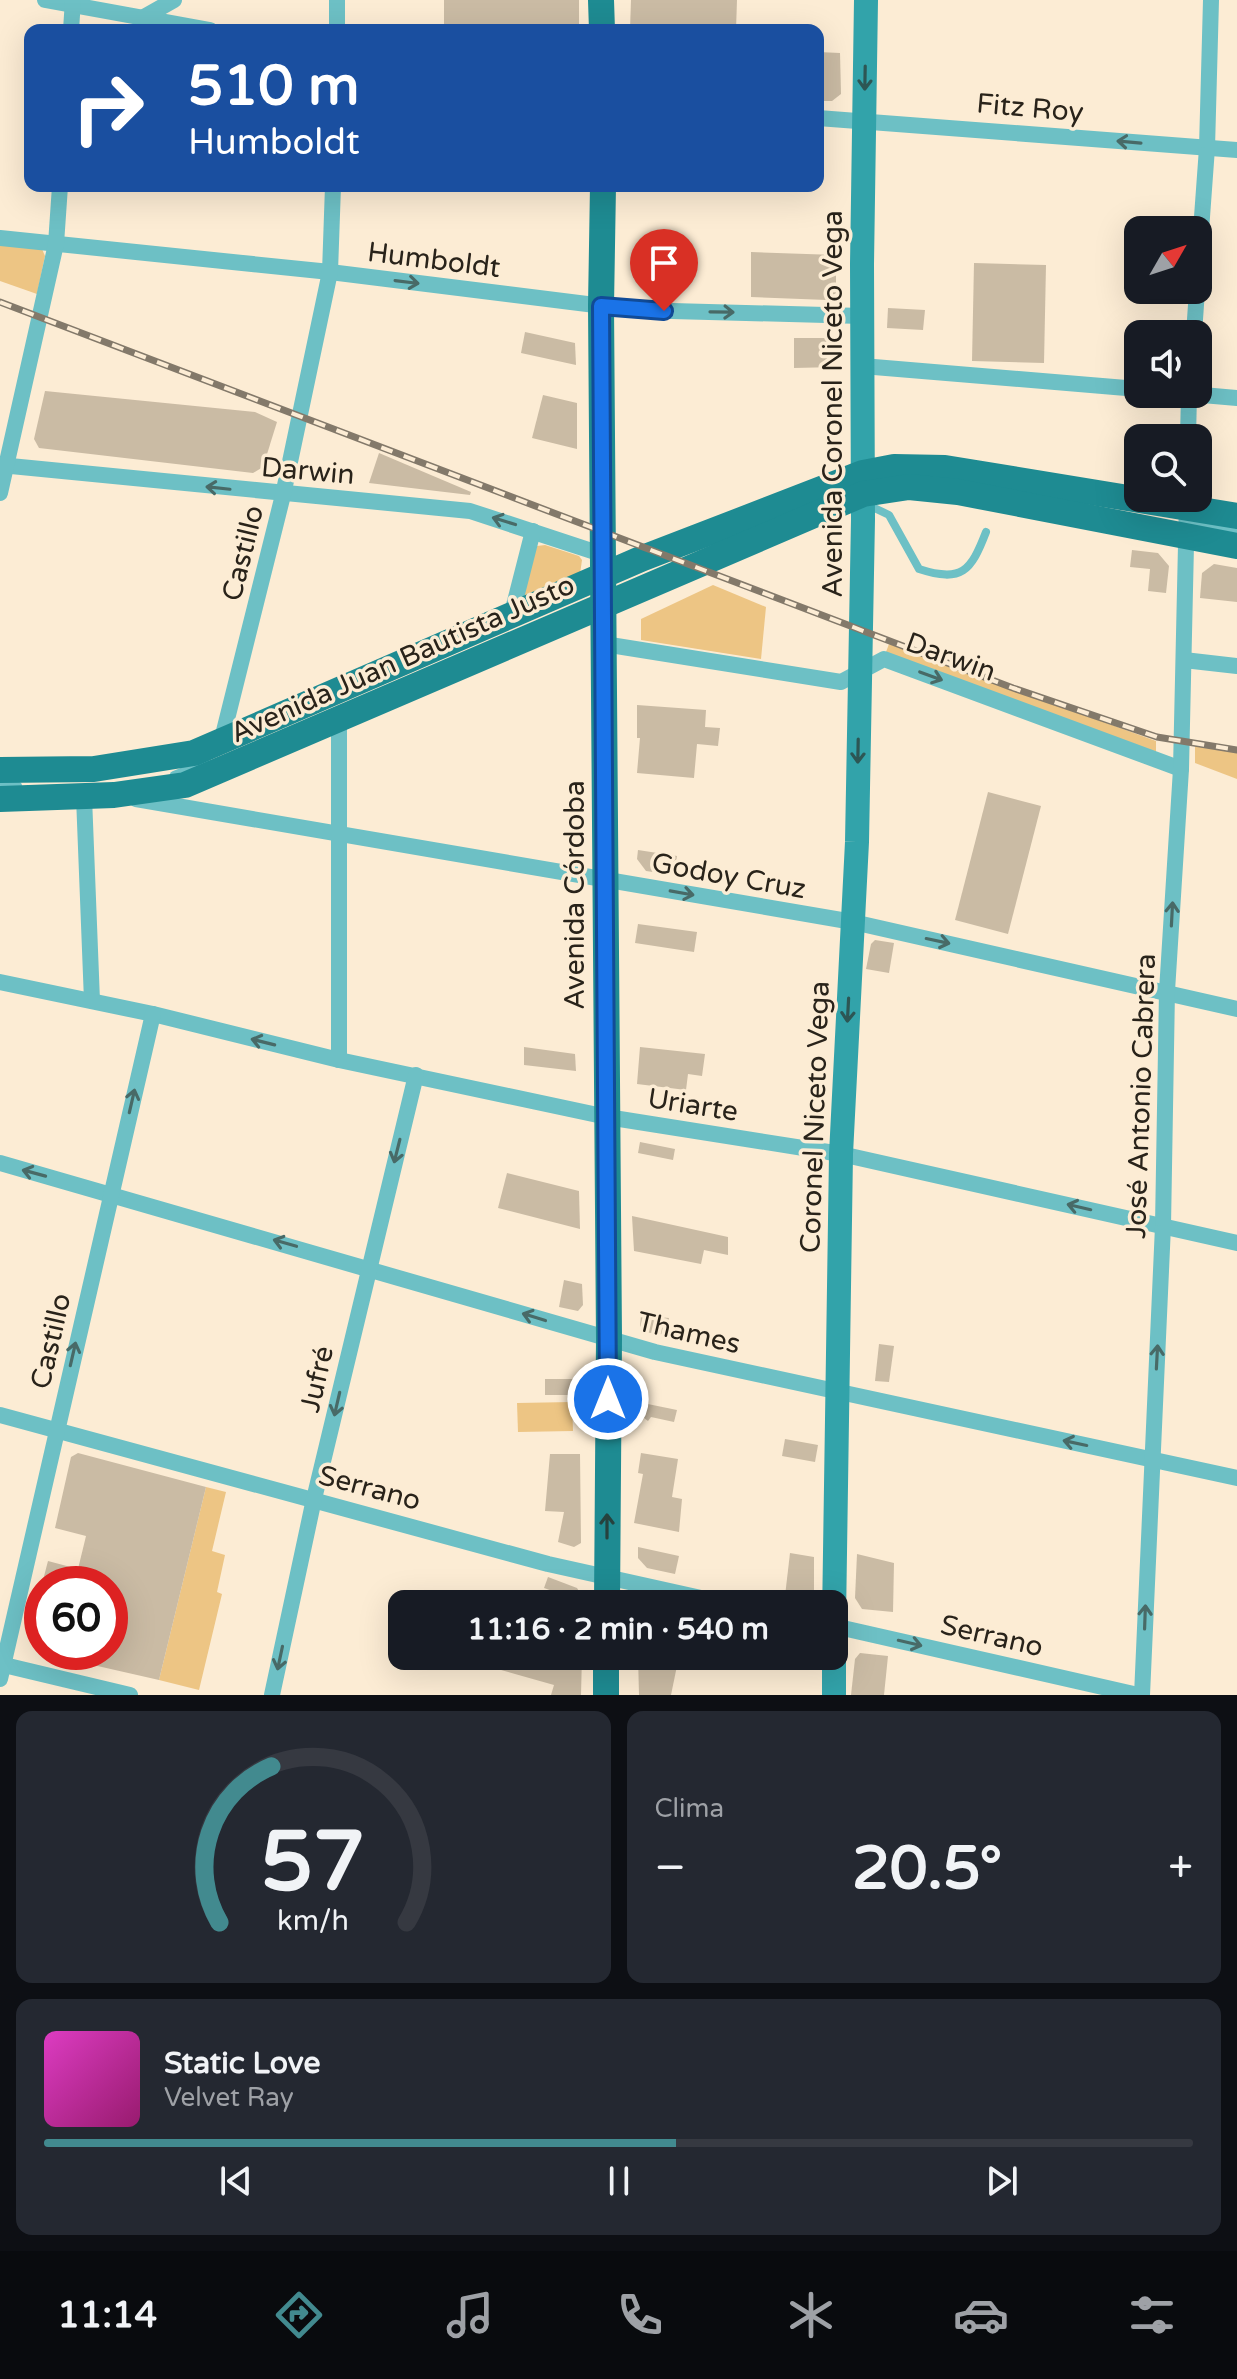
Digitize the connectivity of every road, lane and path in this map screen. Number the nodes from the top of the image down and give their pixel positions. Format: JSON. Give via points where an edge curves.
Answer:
{"nodes":[{"id":1,"x":45,"y":0,"type":"edge"},
{"id":2,"x":174,"y":0,"type":"edge"},
{"id":3,"x":337,"y":0,"type":"edge"},
{"id":4,"x":601,"y":0,"type":"edge"},
{"id":5,"x":866,"y":0,"type":"edge"},
{"id":6,"x":1211,"y":0,"type":"edge"},
{"id":7,"x":73,"y":2,"type":"edge"},
{"id":8,"x":144,"y":17,"type":"junction"},
{"id":9,"x":71,"y":24,"type":"edge"},
{"id":10,"x":180,"y":24,"type":"edge"},
{"id":11,"x":337,"y":24,"type":"edge"},
{"id":12,"x":602,"y":24,"type":"edge"},
{"id":13,"x":824,"y":118,"type":"edge"},
{"id":14,"x":864,"y":119,"type":"junction"},
{"id":15,"x":1207,"y":148,"type":"junction"},
{"id":16,"x":1237,"y":150,"type":"edge"},
{"id":17,"x":60,"y":192,"type":"edge"},
{"id":18,"x":333,"y":192,"type":"edge"},
{"id":19,"x":603,"y":192,"type":"edge"},
{"id":20,"x":1202,"y":216,"type":"edge"},
{"id":21,"x":0,"y":238,"type":"edge"},
{"id":22,"x":56,"y":244,"type":"junction"},
{"id":23,"x":330,"y":272,"type":"junction"},
{"id":24,"x":601,"y":306,"type":"junction"},
{"id":25,"x":862,"y":316,"type":"junction"},
{"id":26,"x":862,"y":366,"type":"junction"},
{"id":27,"x":1124,"y":388,"type":"edge"},
{"id":28,"x":1212,"y":396,"type":"edge"},
{"id":29,"x":1237,"y":398,"type":"edge"},
{"id":30,"x":3,"y":465,"type":"edge"},
{"id":31,"x":993,"y":487,"type":"dead end"},
{"id":32,"x":863,"y":489,"type":"junction"},
{"id":33,"x":0,"y":493,"type":"edge"},
{"id":34,"x":283,"y":495,"type":"junction"},
{"id":35,"x":1184,"y":516,"type":"edge"},
{"id":36,"x":1237,"y":516,"type":"edge"},
{"id":37,"x":1237,"y":530,"type":"edge"},
{"id":38,"x":533,"y":531,"type":"junction"},
{"id":39,"x":986,"y":532,"type":"dead end"},
{"id":40,"x":1237,"y":546,"type":"edge"},
{"id":41,"x":630,"y":582,"type":"dead end"},
{"id":42,"x":604,"y":584,"type":"junction"},
{"id":43,"x":567,"y":603,"type":"dead end"},
{"id":44,"x":861,"y":616,"type":"joint"},
{"id":45,"x":510,"y":622,"type":"junction"},
{"id":46,"x":604,"y":644,"type":"junction"},
{"id":47,"x":1184,"y":660,"type":"junction"},
{"id":48,"x":1237,"y":666,"type":"edge"},
{"id":49,"x":859,"y":673,"type":"junction"},
{"id":50,"x":339,"y":721,"type":"junction"},
{"id":51,"x":227,"y":746,"type":"junction"},
{"id":52,"x":1181,"y":769,"type":"junction"},
{"id":53,"x":0,"y":770,"type":"edge"},
{"id":54,"x":0,"y":785,"type":"edge"},
{"id":55,"x":11,"y":792,"type":"edge"},
{"id":56,"x":100,"y":792,"type":"junction"},
{"id":57,"x":341,"y":834,"type":"junction"},
{"id":58,"x":606,"y":880,"type":"junction"},
{"id":59,"x":853,"y":922,"type":"junction"},
{"id":60,"x":0,"y":982,"type":"edge"},
{"id":61,"x":1167,"y":991,"type":"junction"},
{"id":62,"x":92,"y":1001,"type":"junction"},
{"id":63,"x":1237,"y":1009,"type":"edge"},
{"id":64,"x":153,"y":1014,"type":"junction"},
{"id":65,"x":339,"y":1060,"type":"junction"},
{"id":66,"x":416,"y":1075,"type":"junction"},
{"id":67,"x":607,"y":1117,"type":"junction"},
{"id":68,"x":841,"y":1154,"type":"junction"},
{"id":69,"x":0,"y":1163,"type":"edge"},
{"id":70,"x":110,"y":1193,"type":"junction"},
{"id":71,"x":1163,"y":1226,"type":"junction"},
{"id":72,"x":1237,"y":1243,"type":"edge"},
{"id":73,"x":369,"y":1267,"type":"junction"},
{"id":74,"x":609,"y":1339,"type":"junction"},
{"id":75,"x":836,"y":1391,"type":"junction"},
{"id":76,"x":0,"y":1415,"type":"edge"},
{"id":77,"x":56,"y":1430,"type":"junction"},
{"id":78,"x":1152,"y":1459,"type":"junction"},
{"id":79,"x":1237,"y":1478,"type":"edge"},
{"id":80,"x":314,"y":1499,"type":"junction"},
{"id":81,"x":601,"y":1590,"type":"edge"},
{"id":82,"x":607,"y":1590,"type":"edge"},
{"id":83,"x":834,"y":1590,"type":"edge"},
{"id":84,"x":848,"y":1629,"type":"edge"},
{"id":85,"x":1,"y":1670,"type":"edge"},
{"id":86,"x":606,"y":1670,"type":"edge"},
{"id":87,"x":834,"y":1670,"type":"edge"},
{"id":88,"x":130,"y":1695,"type":"edge"},
{"id":89,"x":272,"y":1695,"type":"edge"},
{"id":90,"x":606,"y":1695,"type":"edge"},
{"id":91,"x":834,"y":1695,"type":"edge"},
{"id":92,"x":1140,"y":1695,"type":"edge"}],
"edges":[{"from":1,"to":7,"type":"street"},
{"from":2,"to":8,"type":"street"},
{"from":3,"to":11,"type":"street"},
{"from":4,"to":12,"type":"main road"},
{"from":5,"to":14,"type":"street","name":"Avenida Coronel Niceto Vega","one_way":true},
{"from":6,"to":15,"type":"street"},
{"from":7,"to":8,"type":"street"},
{"from":7,"to":9,"type":"street"},
{"from":8,"to":10,"type":"street"},
{"from":13,"to":14,"type":"street","name":"Fitz Roy"},
{"from":15,"to":14,"type":"street","name":"Fitz Roy","one_way":true},
{"from":14,"to":25,"type":"street","name":"Avenida Coronel Niceto Vega"},
{"from":15,"to":16,"type":"street","name":"Fitz Roy"},
{"from":15,"to":20,"type":"street"},
{"from":17,"to":22,"type":"street"},
{"from":18,"to":23,"type":"street","name":"Castillo"},
{"from":19,"to":24,"type":"main road","name":"Avenida Córdoba"},
{"from":21,"to":22,"type":"street","name":"Humboldt"},
{"from":22,"to":23,"type":"street","name":"Humboldt"},
{"from":22,"to":30,"type":"street"},
{"from":23,"to":24,"type":"street","name":"Humboldt","one_way":true},
{"from":23,"to":34,"type":"street","name":"Castillo"},
{"from":24,"to":25,"type":"street","name":"Humboldt","one_way":true},
{"from":24,"to":42,"type":"main road","name":"Avenida Córdoba"},
{"from":25,"to":26,"type":"street","name":"Avenida Coronel Niceto Vega"},
{"from":26,"to":27,"type":"street"},
{"from":26,"to":32,"type":"street","name":"Avenida Coronel Niceto Vega"},
{"from":28,"to":29,"type":"street"},
{"from":30,"to":33,"type":"street"},
{"from":34,"to":30,"type":"street","name":"Darwin","one_way":true},
{"from":31,"to":32,"type":"lane","via":[[933,477],[890,478]]},
{"from":32,"to":35,"type":"main road","name":"Avenida Juan Bautista Justo","via":[[894,467],[945,468]]},
{"from":32,"to":39,"type":"lane","via":[[889,515],[919,569],[944,577],[966,571]]},
{"from":32,"to":41,"type":"lane"},
{"from":32,"to":42,"type":"main road","name":"Avenida Juan Bautista Justo"},
{"from":32,"to":44,"type":"street","name":"Avenida Coronel Niceto Vega"},
{"from":38,"to":34,"type":"street","name":"Darwin","one_way":true,"via":[[470,511]]},
{"from":34,"to":51,"type":"street","name":"Castillo"},
{"from":35,"to":36,"type":"main road","name":"Avenida Juan Bautista Justo"},
{"from":35,"to":37,"type":"lane"},
{"from":35,"to":40,"type":"main road","name":"Avenida Juan Bautista Justo"},
{"from":35,"to":47,"type":"street","name":"José Antonio Cabrera"},
{"from":38,"to":42,"type":"street","name":"Darwin"},
{"from":38,"to":45,"type":"street"},
{"from":42,"to":45,"type":"main road","name":"Avenida Juan Bautista Justo"},
{"from":42,"to":46,"type":"main road","name":"Avenida Córdoba"},
{"from":42,"to":50,"type":"main road","name":"Avenida Juan Bautista Justo"},
{"from":43,"to":45,"type":"lane"},
{"from":44,"to":49,"type":"street","name":"Coronel Niceto Vega"},
{"from":45,"to":51,"type":"main road","name":"Avenida Juan Bautista Justo"},
{"from":46,"to":49,"type":"street","name":"Darwin","via":[[841,682]]},
{"from":46,"to":58,"type":"main road","name":"Avenida Córdoba"},
{"from":47,"to":48,"type":"street"},
{"from":47,"to":52,"type":"street","name":"José Antonio Cabrera"},
{"from":49,"to":52,"type":"street","name":"Darwin","one_way":true,"via":[[884,659]]},
{"from":49,"to":59,"type":"street","name":"Coronel Niceto Vega","one_way":true},
{"from":50,"to":56,"type":"main road","name":"Avenida Juan Bautista Justo","via":[[185,785]]},
{"from":50,"to":57,"type":"street"},
{"from":51,"to":53,"type":"main road","name":"Avenida Juan Bautista Justo","via":[[142,764]]},
{"from":51,"to":56,"type":"lane","via":[[166,777]]},
{"from":61,"to":52,"type":"street","name":"José Antonio Cabrera","one_way":true},
{"from":54,"to":55,"type":"lane"},
{"from":55,"to":56,"type":"main road","name":"Avenida Juan Bautista Justo"},
{"from":56,"to":57,"type":"street","name":"Godoy Cruz"},
{"from":56,"to":62,"type":"street"},
{"from":57,"to":58,"type":"street","name":"Godoy Cruz"},
{"from":57,"to":65,"type":"street"},
{"from":58,"to":59,"type":"street","name":"Godoy Cruz","one_way":true},
{"from":58,"to":67,"type":"main road","name":"Avenida Córdoba"},
{"from":59,"to":61,"type":"street","name":"Godoy Cruz","one_way":true},
{"from":59,"to":68,"type":"street","name":"Coronel Niceto Vega","one_way":true},
{"from":60,"to":62,"type":"street","name":"Uriarte"},
{"from":61,"to":63,"type":"street","name":"Godoy Cruz"},
{"from":61,"to":71,"type":"street","name":"José Antonio Cabrera"},
{"from":62,"to":64,"type":"street","name":"Uriarte"},
{"from":65,"to":64,"type":"street","name":"Uriarte","one_way":true},
{"from":70,"to":64,"type":"street","name":"Castillo","one_way":true},
{"from":65,"to":66,"type":"street","name":"Uriarte"},
{"from":66,"to":67,"type":"street","name":"Uriarte"},
{"from":66,"to":73,"type":"street","name":"Jufré","one_way":true},
{"from":67,"to":68,"type":"street","name":"Uriarte"},
{"from":67,"to":74,"type":"main road","name":"Avenida Córdoba"},
{"from":71,"to":68,"type":"street","name":"Uriarte","one_way":true},
{"from":68,"to":75,"type":"street","name":"Coronel Niceto Vega"},
{"from":70,"to":69,"type":"street","name":"Thames","one_way":true},
{"from":73,"to":70,"type":"street","name":"Thames","one_way":true},
{"from":77,"to":70,"type":"street","name":"Castillo","one_way":true},
{"from":71,"to":72,"type":"street","name":"Uriarte"},
{"from":78,"to":71,"type":"street","name":"José Antonio Cabrera","one_way":true},
{"from":74,"to":73,"type":"street","name":"Thames","one_way":true},
{"from":73,"to":80,"type":"street","name":"Jufré","one_way":true},
{"from":74,"to":75,"type":"street","name":"Thames"},
{"from":82,"to":74,"type":"main road","name":"Avenida Córdoba","one_way":true},
{"from":78,"to":75,"type":"street","name":"Thames","one_way":true},
{"from":75,"to":83,"type":"street","name":"Coronel Niceto Vega"},
{"from":76,"to":77,"type":"street","name":"Serrano"},
{"from":77,"to":80,"type":"street","name":"Serrano"},
{"from":77,"to":85,"type":"street","name":"Castillo"},
{"from":78,"to":79,"type":"street","name":"Thames"},
{"from":92,"to":78,"type":"street","name":"José Antonio Cabrera","one_way":true},
{"from":80,"to":81,"type":"street","name":"Serrano"},
{"from":80,"to":89,"type":"street","name":"Jufré","one_way":true},
{"from":84,"to":92,"type":"street","name":"Serrano","one_way":true},
{"from":85,"to":88,"type":"street"},
{"from":86,"to":90,"type":"main road"},
{"from":87,"to":91,"type":"street"}]}
